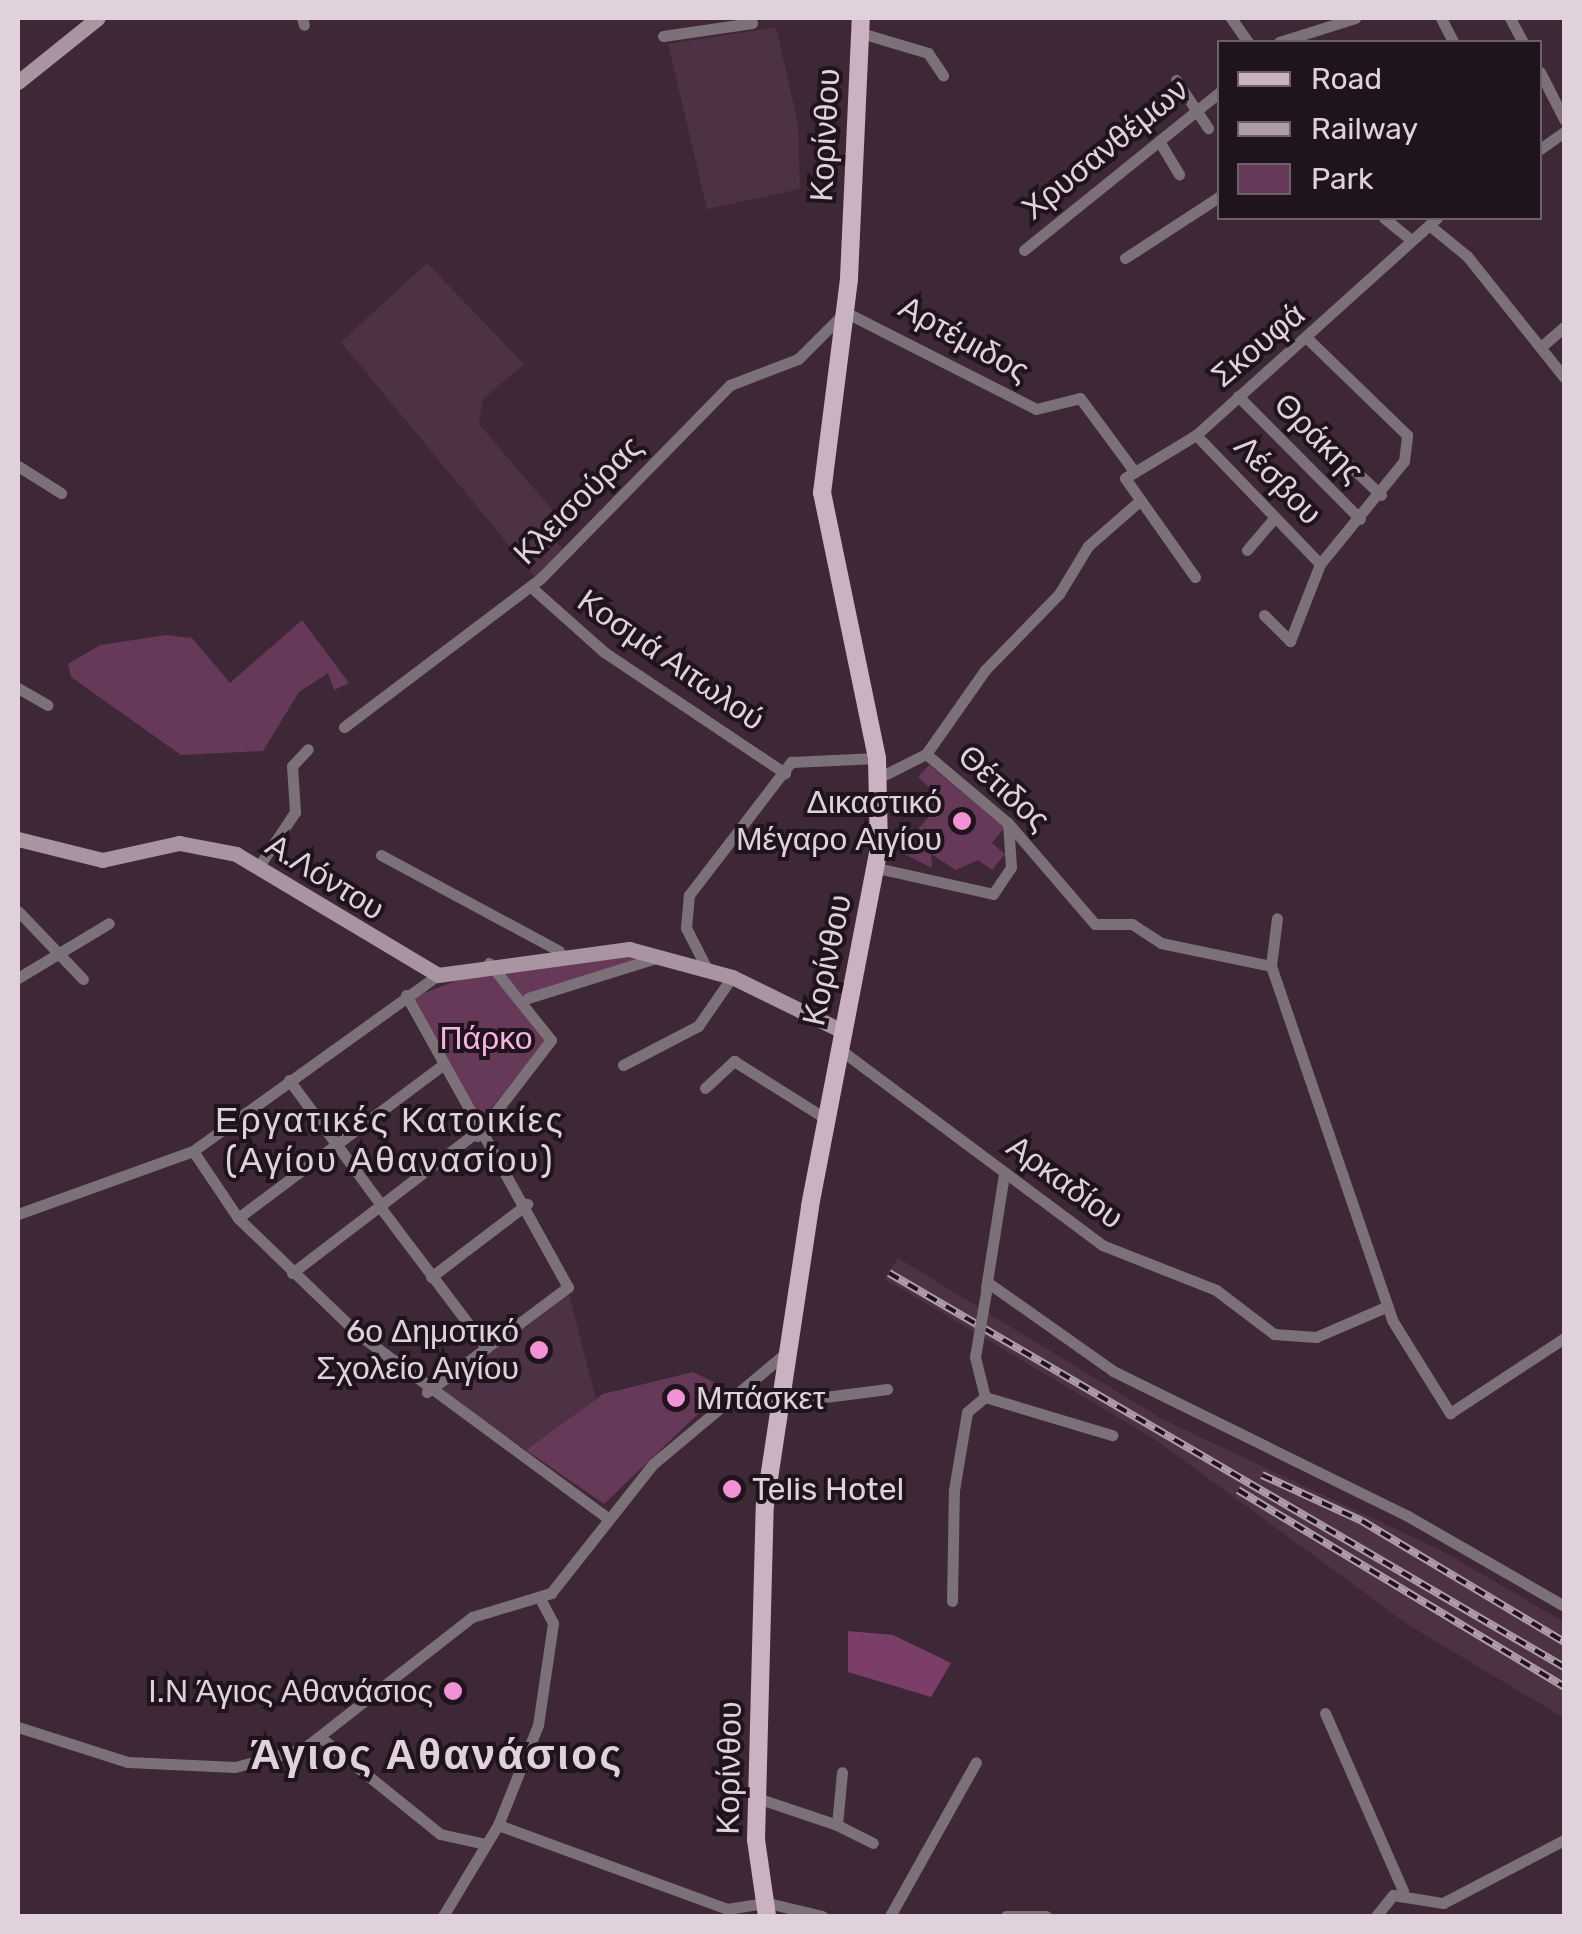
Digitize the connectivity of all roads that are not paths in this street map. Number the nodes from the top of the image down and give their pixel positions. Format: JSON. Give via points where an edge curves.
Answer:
{"nodes":[{"id":1,"x":98,"y":18,"type":"edge"},
{"id":2,"x":1231,"y":18,"type":"edge"},
{"id":3,"x":1510,"y":18,"type":"edge"},
{"id":4,"x":1347,"y":19,"type":"edge"},
{"id":5,"x":723,"y":22,"type":"edge"},
{"id":6,"x":752,"y":23,"type":"dead end"},
{"id":7,"x":861,"y":25,"type":"edge"},
{"id":8,"x":664,"y":36,"type":"dead end"},
{"id":9,"x":1247,"y":40,"type":"edge"},
{"id":10,"x":1285,"y":40,"type":"edge"},
{"id":11,"x":1522,"y":40,"type":"edge"},
{"id":12,"x":943,"y":76,"type":"dead end"},
{"id":13,"x":1542,"y":76,"type":"edge"},
{"id":14,"x":1176,"y":80,"type":"dead end"},
{"id":15,"x":18,"y":82,"type":"edge"},
{"id":16,"x":1217,"y":94,"type":"edge"},
{"id":17,"x":1196,"y":110,"type":"junction"},
{"id":18,"x":1564,"y":119,"type":"edge"},
{"id":19,"x":1208,"y":128,"type":"dead end"},
{"id":20,"x":1564,"y":132,"type":"edge"},
{"id":21,"x":1160,"y":140,"type":"junction"},
{"id":22,"x":1542,"y":148,"type":"edge"},
{"id":23,"x":1180,"y":174,"type":"dead end"},
{"id":24,"x":1217,"y":198,"type":"edge"},
{"id":25,"x":1386,"y":220,"type":"edge"},
{"id":26,"x":1433,"y":221,"type":"edge"},
{"id":27,"x":1410,"y":239,"type":"junction"},
{"id":28,"x":1024,"y":250,"type":"dead end"},
{"id":29,"x":1125,"y":258,"type":"dead end"},
{"id":30,"x":846,"y":312,"type":"junction"},
{"id":31,"x":1564,"y":327,"type":"edge"},
{"id":32,"x":1308,"y":340,"type":"junction"},
{"id":33,"x":1542,"y":346,"type":"junction"},
{"id":34,"x":1564,"y":377,"type":"edge"},
{"id":35,"x":1238,"y":396,"type":"junction"},
{"id":36,"x":1196,"y":436,"type":"junction"},
{"id":37,"x":1346,"y":462,"type":"dead end"},
{"id":38,"x":18,"y":466,"type":"edge"},
{"id":39,"x":1134,"y":471,"type":"junction"},
{"id":40,"x":61,"y":493,"type":"dead end"},
{"id":41,"x":1381,"y":495,"type":"junction"},
{"id":42,"x":1136,"y":504,"type":"junction"},
{"id":43,"x":1275,"y":517,"type":"junction"},
{"id":44,"x":1360,"y":519,"type":"junction"},
{"id":45,"x":1247,"y":550,"type":"dead end"},
{"id":46,"x":1320,"y":564,"type":"junction"},
{"id":47,"x":1195,"y":578,"type":"dead end"},
{"id":48,"x":531,"y":587,"type":"junction"},
{"id":49,"x":1264,"y":615,"type":"dead end"},
{"id":50,"x":18,"y":688,"type":"edge"},
{"id":51,"x":48,"y":705,"type":"dead end"},
{"id":52,"x":344,"y":727,"type":"dead end"},
{"id":53,"x":308,"y":749,"type":"dead end"},
{"id":54,"x":926,"y":754,"type":"junction"},
{"id":55,"x":878,"y":768,"type":"junction"},
{"id":56,"x":785,"y":773,"type":"junction"},
{"id":57,"x":1008,"y":822,"type":"junction"},
{"id":58,"x":18,"y":840,"type":"edge"},
{"id":59,"x":381,"y":855,"type":"dead end"},
{"id":60,"x":259,"y":866,"type":"junction"},
{"id":61,"x":878,"y":868,"type":"junction"},
{"id":62,"x":18,"y":911,"type":"edge"},
{"id":63,"x":1277,"y":918,"type":"dead end"},
{"id":64,"x":109,"y":923,"type":"dead end"},
{"id":65,"x":560,"y":951,"type":"junction"},
{"id":66,"x":59,"y":952,"type":"junction"},
{"id":67,"x":664,"y":954,"type":"junction"},
{"id":68,"x":489,"y":963,"type":"junction"},
{"id":69,"x":1272,"y":966,"type":"junction"},
{"id":70,"x":706,"y":968,"type":"junction"},
{"id":71,"x":431,"y":972,"type":"junction"},
{"id":72,"x":732,"y":977,"type":"junction"},
{"id":73,"x":18,"y":978,"type":"edge"},
{"id":74,"x":83,"y":979,"type":"dead end"},
{"id":75,"x":406,"y":995,"type":"junction"},
{"id":76,"x":528,"y":998,"type":"dead end"},
{"id":77,"x":840,"y":1040,"type":"junction"},
{"id":78,"x":441,"y":1066,"type":"junction"},
{"id":79,"x":623,"y":1066,"type":"dead end"},
{"id":80,"x":289,"y":1080,"type":"junction"},
{"id":81,"x":705,"y":1088,"type":"dead end"},
{"id":82,"x":825,"y":1118,"type":"junction"},
{"id":83,"x":476,"y":1134,"type":"junction"},
{"id":84,"x":337,"y":1144,"type":"junction"},
{"id":85,"x":193,"y":1151,"type":"junction"},
{"id":86,"x":1004,"y":1174,"type":"junction"},
{"id":87,"x":527,"y":1204,"type":"junction"},
{"id":88,"x":381,"y":1207,"type":"junction"},
{"id":89,"x":18,"y":1214,"type":"edge"},
{"id":90,"x":238,"y":1218,"type":"junction"},
{"id":91,"x":292,"y":1273,"type":"junction"},
{"id":92,"x":430,"y":1277,"type":"junction"},
{"id":93,"x":986,"y":1287,"type":"junction"},
{"id":94,"x":1388,"y":1306,"type":"junction"},
{"id":95,"x":1564,"y":1338,"type":"edge"},
{"id":96,"x":486,"y":1347,"type":"junction"},
{"id":97,"x":788,"y":1352,"type":"junction"},
{"id":98,"x":887,"y":1389,"type":"dead end"},
{"id":99,"x":427,"y":1392,"type":"junction"},
{"id":100,"x":985,"y":1397,"type":"junction"},
{"id":101,"x":779,"y":1403,"type":"junction"},
{"id":102,"x":1112,"y":1435,"type":"dead end"},
{"id":103,"x":606,"y":1518,"type":"junction"},
{"id":104,"x":541,"y":1600,"type":"junction"},
{"id":105,"x":952,"y":1601,"type":"dead end"},
{"id":106,"x":1564,"y":1606,"type":"edge"},
{"id":107,"x":1325,"y":1713,"type":"dead end"},
{"id":108,"x":18,"y":1727,"type":"edge"},
{"id":109,"x":320,"y":1738,"type":"junction"},
{"id":110,"x":976,"y":1762,"type":"dead end"},
{"id":111,"x":842,"y":1772,"type":"dead end"},
{"id":112,"x":757,"y":1798,"type":"junction"},
{"id":113,"x":498,"y":1825,"type":"junction"},
{"id":114,"x":837,"y":1825,"type":"junction"},
{"id":115,"x":1564,"y":1840,"type":"edge"},
{"id":116,"x":873,"y":1843,"type":"dead end"},
{"id":117,"x":485,"y":1844,"type":"junction"},
{"id":118,"x":1403,"y":1891,"type":"junction"},
{"id":119,"x":765,"y":1907,"type":"edge"},
{"id":120,"x":444,"y":1916,"type":"edge"},
{"id":121,"x":822,"y":1916,"type":"edge"},
{"id":122,"x":890,"y":1916,"type":"edge"},
{"id":123,"x":1006,"y":1916,"type":"edge"},
{"id":124,"x":1046,"y":1916,"type":"edge"},
{"id":125,"x":1376,"y":1916,"type":"edge"}],
"edges":[{"from":1,"to":15,"type":"main road"},
{"from":2,"to":9,"type":"street"},
{"from":3,"to":11,"type":"street"},
{"from":4,"to":10,"type":"street"},
{"from":5,"to":6,"type":"street"},
{"from":5,"to":8,"type":"street"},
{"from":7,"to":12,"type":"street","via":[[928,53]]},
{"from":7,"to":30,"type":"main road","name":"Κορίνθου"},
{"from":13,"to":18,"type":"street"},
{"from":14,"to":17,"type":"street"},
{"from":16,"to":17,"type":"street","name":"Χρυσανθέμων"},
{"from":17,"to":19,"type":"street"},
{"from":17,"to":21,"type":"street","name":"Χρυσανθέμων"},
{"from":20,"to":22,"type":"street"},
{"from":21,"to":23,"type":"street"},
{"from":21,"to":28,"type":"street","name":"Χρυσανθέμων"},
{"from":24,"to":29,"type":"street"},
{"from":25,"to":27,"type":"street"},
{"from":26,"to":27,"type":"street","name":"Σκουφά"},
{"from":26,"to":33,"type":"street"},
{"from":27,"to":32,"type":"street","name":"Σκουφά"},
{"from":30,"to":39,"type":"street","name":"Αρτέμιδος","via":[[1036,409],[1080,398]]},
{"from":30,"to":48,"type":"street","name":"Κλεισούρας","via":[[798,360],[730,386]]},
{"from":30,"to":55,"type":"main road","name":"Κορίνθου","via":[[822,493]]},
{"from":31,"to":33,"type":"street"},
{"from":32,"to":35,"type":"street","name":"Σκουφά"},
{"from":32,"to":41,"type":"street","via":[[1407,435],[1404,460]]},
{"from":33,"to":34,"type":"street"},
{"from":35,"to":36,"type":"street","name":"Σκουφά"},
{"from":35,"to":44,"type":"street","name":"Θράκης"},
{"from":36,"to":39,"type":"street","name":"Σκουφά"},
{"from":36,"to":43,"type":"street","name":"Λέσβου"},
{"from":37,"to":41,"type":"street"},
{"from":38,"to":40,"type":"street"},
{"from":39,"to":42,"type":"street","via":[[1123,485]]},
{"from":41,"to":44,"type":"street"},
{"from":42,"to":47,"type":"street"},
{"from":42,"to":54,"type":"street","via":[[1088,546],[1059,594],[988,666]]},
{"from":43,"to":45,"type":"street"},
{"from":43,"to":46,"type":"street","name":"Λέσβου"},
{"from":44,"to":46,"type":"street"},
{"from":46,"to":49,"type":"street","via":[[1290,641]]},
{"from":48,"to":52,"type":"street","name":"Κλεισούρας"},
{"from":48,"to":56,"type":"street","name":"Κοσμά Αιτωλού","via":[[604,652]]},
{"from":50,"to":51,"type":"street"},
{"from":53,"to":60,"type":"street","via":[[292,766],[295,812]]},
{"from":54,"to":55,"type":"street"},
{"from":54,"to":57,"type":"street","name":"Θέτιδος"},
{"from":55,"to":56,"type":"street","via":[[800,757]]},
{"from":55,"to":61,"type":"main road","name":"Κορίνθου"},
{"from":56,"to":70,"type":"street","via":[[689,895],[686,928]]},
{"from":57,"to":61,"type":"street","via":[[1011,866],[993,894]]},
{"from":57,"to":69,"type":"street","name":"Θέτιδος","via":[[1095,924],[1132,924],[1162,942]]},
{"from":58,"to":60,"type":"main road","name":"Α.Λόντου","via":[[102,860],[179,843]]},
{"from":59,"to":65,"type":"street"},
{"from":60,"to":71,"type":"main road","name":"Α.Λόντου"},
{"from":61,"to":77,"type":"main road","name":"Κορίνθου"},
{"from":62,"to":66,"type":"street"},
{"from":63,"to":69,"type":"street"},
{"from":64,"to":66,"type":"street"},
{"from":65,"to":67,"type":"main road"},
{"from":65,"to":68,"type":"main road"},
{"from":66,"to":73,"type":"street"},
{"from":66,"to":74,"type":"street"},
{"from":67,"to":70,"type":"main road"},
{"from":67,"to":76,"type":"street"},
{"from":68,"to":71,"type":"main road"},
{"from":68,"to":83,"type":"street","via":[[551,1040]]},
{"from":69,"to":94,"type":"street"},
{"from":70,"to":72,"type":"main road"},
{"from":71,"to":75,"type":"street"},
{"from":72,"to":77,"type":"main road"},
{"from":72,"to":79,"type":"street","via":[[698,1026]]},
{"from":75,"to":78,"type":"street"},
{"from":75,"to":80,"type":"street"},
{"from":77,"to":82,"type":"main road","name":"Κορίνθου"},
{"from":77,"to":86,"type":"street","name":"Αρκαδίου"},
{"from":78,"to":83,"type":"street"},
{"from":78,"to":84,"type":"street"},
{"from":80,"to":84,"type":"street"},
{"from":80,"to":85,"type":"street"},
{"from":81,"to":82,"type":"street","via":[[734,1061]]},
{"from":82,"to":97,"type":"main road","name":"Κορίνθου"},
{"from":83,"to":87,"type":"street"},
{"from":83,"to":88,"type":"street"},
{"from":84,"to":88,"type":"street"},
{"from":84,"to":90,"type":"street"},
{"from":85,"to":89,"type":"street"},
{"from":85,"to":90,"type":"street"},
{"from":86,"to":93,"type":"street"},
{"from":86,"to":94,"type":"street","name":"Αρκαδίου","via":[[1118,1254],[1216,1290],[1274,1334],[1316,1337]]},
{"from":87,"to":92,"type":"street"},
{"from":87,"to":96,"type":"street","via":[[568,1287]]},
{"from":88,"to":91,"type":"street"},
{"from":88,"to":92,"type":"street"},
{"from":90,"to":91,"type":"street"},
{"from":91,"to":99,"type":"street"},
{"from":92,"to":96,"type":"street"},
{"from":93,"to":100,"type":"street","bridge":true,"via":[[975,1356]]},
{"from":93,"to":106,"type":"street","via":[[1113,1371],[1406,1515]]},
{"from":94,"to":95,"type":"street","via":[[1450,1413]]},
{"from":96,"to":99,"type":"street"},
{"from":97,"to":101,"type":"main road","name":"Κορίνθου"},
{"from":97,"to":103,"type":"street","via":[[653,1464]]},
{"from":98,"to":101,"type":"street"},
{"from":99,"to":103,"type":"street"},
{"from":100,"to":102,"type":"street"},
{"from":100,"to":105,"type":"street","via":[[967,1412],[954,1490]]},
{"from":101,"to":112,"type":"main road","name":"Κορίνθου","via":[[765,1505]]},
{"from":103,"to":104,"type":"street"},
{"from":104,"to":109,"type":"street","via":[[472,1617]]},
{"from":104,"to":113,"type":"street","via":[[553,1623],[544,1702]]},
{"from":107,"to":118,"type":"street"},
{"from":108,"to":109,"type":"street","via":[[128,1762],[191,1766],[256,1764]]},
{"from":109,"to":117,"type":"street","via":[[440,1834]]},
{"from":110,"to":122,"type":"street"},
{"from":111,"to":114,"type":"street"},
{"from":112,"to":114,"type":"street"},
{"from":112,"to":119,"type":"main road","name":"Κορίνθου"},
{"from":113,"to":117,"type":"street"},
{"from":113,"to":119,"type":"street","via":[[727,1908]]},
{"from":114,"to":116,"type":"street"},
{"from":115,"to":118,"type":"street","via":[[1451,1900]]},
{"from":117,"to":120,"type":"street"},
{"from":118,"to":125,"type":"street"},
{"from":119,"to":121,"type":"street"},
{"from":123,"to":124,"type":"street"}]}
